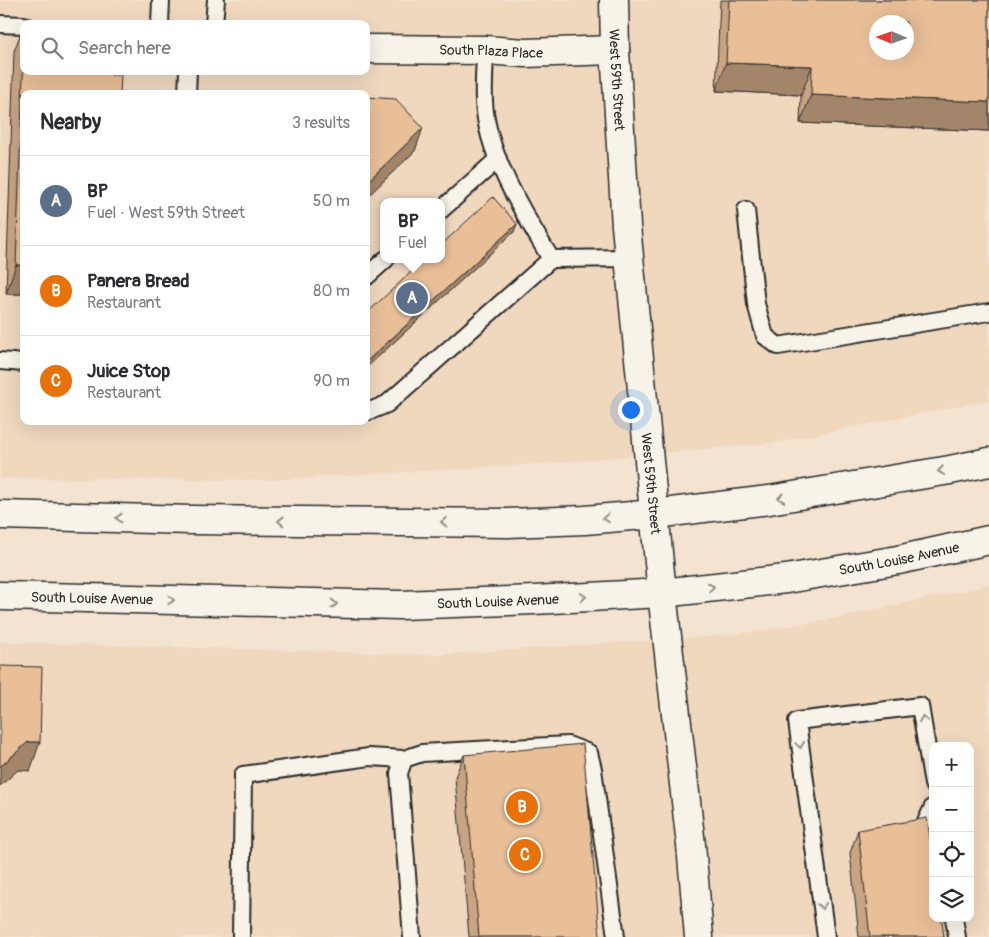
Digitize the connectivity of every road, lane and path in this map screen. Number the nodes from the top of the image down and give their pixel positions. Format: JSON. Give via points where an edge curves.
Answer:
{"nodes":[{"id":1,"x":161,"y":0,"type":"edge"},
{"id":2,"x":216,"y":0,"type":"edge"},
{"id":3,"x":614,"y":0,"type":"edge"},
{"id":4,"x":160,"y":20,"type":"edge"},
{"id":5,"x":214,"y":20,"type":"edge"},
{"id":6,"x":0,"y":24,"type":"edge"},
{"id":7,"x":20,"y":25,"type":"edge"},
{"id":8,"x":370,"y":49,"type":"edge"},
{"id":9,"x":485,"y":50,"type":"junction"},
{"id":10,"x":615,"y":50,"type":"junction"},
{"id":11,"x":188,"y":75,"type":"edge"},
{"id":12,"x":187,"y":90,"type":"edge"},
{"id":13,"x":498,"y":159,"type":"junction"},
{"id":14,"x":445,"y":206,"type":"edge"},
{"id":15,"x":746,"y":210,"type":"dead end"},
{"id":16,"x":630,"y":258,"type":"junction"},
{"id":17,"x":551,"y":259,"type":"junction"},
{"id":18,"x":382,"y":263,"type":"edge"},
{"id":19,"x":370,"y":273,"type":"edge"},
{"id":20,"x":989,"y":312,"type":"edge"},
{"id":21,"x":0,"y":361,"type":"edge"},
{"id":22,"x":20,"y":363,"type":"edge"},
{"id":23,"x":370,"y":410,"type":"edge"},
{"id":24,"x":989,"y":462,"type":"edge"},
{"id":25,"x":654,"y":514,"type":"junction"},
{"id":26,"x":0,"y":516,"type":"edge"},
{"id":27,"x":989,"y":540,"type":"edge"},
{"id":28,"x":662,"y":593,"type":"junction"},
{"id":29,"x":0,"y":596,"type":"edge"},
{"id":30,"x":404,"y":759,"type":"junction"},
{"id":31,"x":929,"y":760,"type":"edge"},
{"id":32,"x":929,"y":816,"type":"edge"},
{"id":33,"x":929,"y":845,"type":"edge"},
{"id":34,"x":955,"y":922,"type":"edge"},
{"id":35,"x":241,"y":937,"type":"edge"},
{"id":36,"x":412,"y":937,"type":"edge"},
{"id":37,"x":616,"y":937,"type":"edge"},
{"id":38,"x":699,"y":937,"type":"edge"},
{"id":39,"x":826,"y":937,"type":"edge"},
{"id":40,"x":957,"y":937,"type":"edge"}],
"edges":[{"from":1,"to":4,"type":"lane"},
{"from":2,"to":5,"type":"lane"},
{"from":3,"to":10,"type":"main road","name":"West 59th Street"},
{"from":6,"to":7,"type":"lane"},
{"from":8,"to":9,"type":"main road","name":"South Plaza Place"},
{"from":9,"to":10,"type":"main road","name":"South Plaza Place","via":[[525,53]]},
{"from":9,"to":13,"type":"lane","via":[[485,112]]},
{"from":10,"to":16,"type":"main road","name":"West 59th Street"},
{"from":11,"to":12,"type":"lane"},
{"from":13,"to":14,"type":"lane"},
{"from":13,"to":17,"type":"lane","via":[[522,212]]},
{"from":15,"to":20,"type":"lane","via":[[756,304],[765,336],[778,346]]},
{"from":16,"to":17,"type":"lane"},
{"from":16,"to":25,"type":"main road","name":"West 59th Street"},
{"from":17,"to":23,"type":"lane","via":[[387,404]]},
{"from":18,"to":19,"type":"lane"},
{"from":21,"to":22,"type":"lane"},
{"from":24,"to":25,"type":"main road","one_way":true,"via":[[769,500]]},
{"from":25,"to":26,"type":"main road","one_way":true,"via":[[508,523]]},
{"from":25,"to":28,"type":"main road","name":"West 59th Street"},
{"from":28,"to":27,"type":"main road","name":"South Louise Avenue","one_way":true,"via":[[786,579]]},
{"from":29,"to":28,"type":"main road","name":"South Louise Avenue","one_way":true,"via":[[400,605]]},
{"from":28,"to":38,"type":"main road","name":"West 59th Street"},
{"from":30,"to":35,"type":"lane","via":[[370,757],[243,775]]},
{"from":30,"to":36,"type":"lane","via":[[400,773]]},
{"from":30,"to":37,"type":"lane","via":[[422,753],[568,745],[589,753]]},
{"from":31,"to":39,"type":"lane","one_way":true,"via":[[920,706],[797,721]]},
{"from":32,"to":33,"type":"lane","via":[[926,822]]},
{"from":34,"to":40,"type":"lane"}]}
